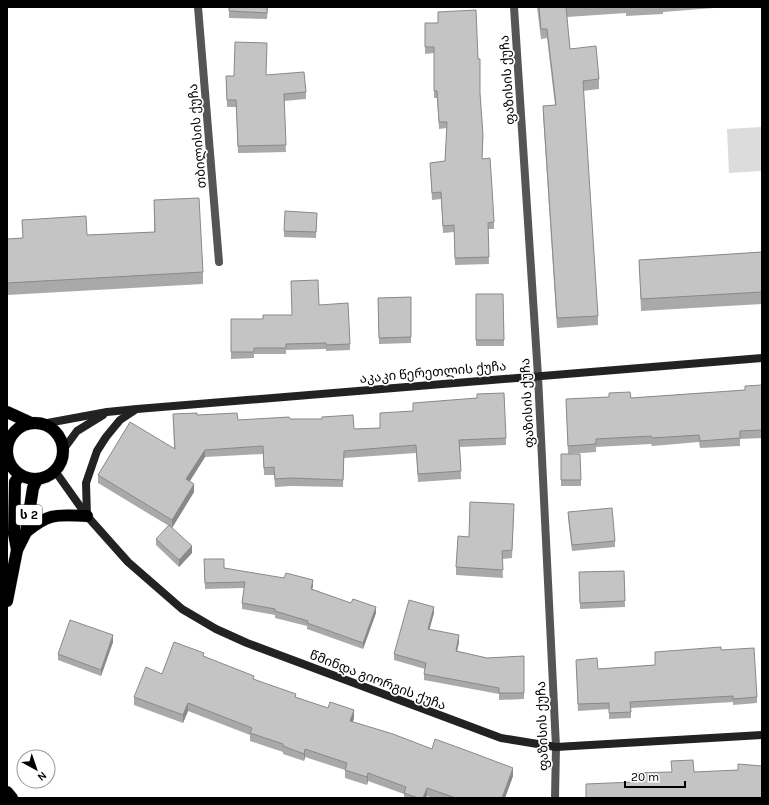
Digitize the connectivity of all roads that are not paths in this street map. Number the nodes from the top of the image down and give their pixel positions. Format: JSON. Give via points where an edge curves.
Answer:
{"nodes":[{"id":1,"x":198,"y":7,"type":"edge"},
{"id":2,"x":514,"y":7,"type":"edge"},
{"id":3,"x":219,"y":262,"type":"dead end"},
{"id":4,"x":762,"y":358,"type":"edge"},
{"id":5,"x":538,"y":376,"type":"junction"},
{"id":6,"x":137,"y":409,"type":"junction"},
{"id":7,"x":7,"y":412,"type":"edge"},
{"id":8,"x":107,"y":412,"type":"junction"},
{"id":9,"x":36,"y":424,"type":"junction"},
{"id":10,"x":64,"y":450,"type":"junction"},
{"id":11,"x":7,"y":455,"type":"edge"},
{"id":12,"x":55,"y":471,"type":"junction"},
{"id":13,"x":20,"y":475,"type":"junction"},
{"id":14,"x":37,"y":479,"type":"junction"},
{"id":15,"x":87,"y":516,"type":"junction"},
{"id":16,"x":26,"y":532,"type":"junction"},
{"id":17,"x":12,"y":549,"type":"edge"},
{"id":18,"x":7,"y":601,"type":"edge"},
{"id":19,"x":762,"y":735,"type":"edge"},
{"id":20,"x":556,"y":747,"type":"junction"},
{"id":21,"x":7,"y":792,"type":"edge"},
{"id":22,"x":12,"y":798,"type":"edge"},
{"id":23,"x":556,"y":798,"type":"edge"}],
"edges":[{"from":1,"to":3,"type":"street","name":"თბილისის ქუჩა"},
{"from":2,"to":5,"type":"street","name":"ფაზისის ქუჩა"},
{"from":4,"to":5,"type":"main road","name":"აკაკი წერეთლის ქუჩა"},
{"from":5,"to":6,"type":"main road","name":"აკაკი წერეთლის ქუჩა"},
{"from":5,"to":20,"type":"street","name":"ფაზისის ქუჩა"},
{"from":6,"to":8,"type":"main road","name":"აკაკი წერეთლის ქუჩა"},
{"from":6,"to":15,"type":"main road","via":[[120,420],[97,451],[86,483]]},
{"from":7,"to":9,"type":"highway"},
{"from":8,"to":9,"type":"main road","name":"აკაკი წერეთლის ქუჩა"},
{"from":8,"to":10,"type":"main road","name":"აკაკი წერეთლის ქუჩა","via":[[77,431]]},
{"from":9,"to":10,"type":"highway","via":[[49,426],[60,437]]},
{"from":9,"to":11,"type":"highway","via":[[23,426],[13,435]]},
{"from":10,"to":12,"type":"highway","via":[[60,465]]},
{"from":11,"to":13,"type":"highway","via":[[14,470]]},
{"from":12,"to":14,"type":"highway"},
{"from":12,"to":15,"type":"main road","name":"წმინდა გიორგის ქუჩა"},
{"from":13,"to":14,"type":"highway"},
{"from":13,"to":17,"type":"highway","number":"ს 2","via":[[15,482]]},
{"from":14,"to":16,"type":"highway","number":"ს 2","via":[[33,488]]},
{"from":15,"to":16,"type":"highway","via":[[55,515],[40,521]]},
{"from":15,"to":20,"type":"main road","name":"წმინდა გიორგის ქუჩა","via":[[128,562],[182,609],[216,629],[247,643],[501,738]]},
{"from":16,"to":17,"type":"highway","number":"ს 2"},
{"from":17,"to":18,"type":"highway","number":"ს 2"},
{"from":19,"to":20,"type":"main road","name":"წმინდა გიორგის ქუჩა"},
{"from":20,"to":23,"type":"street","name":"ფაზისის ქუჩა"},
{"from":21,"to":22,"type":"highway"}]}
